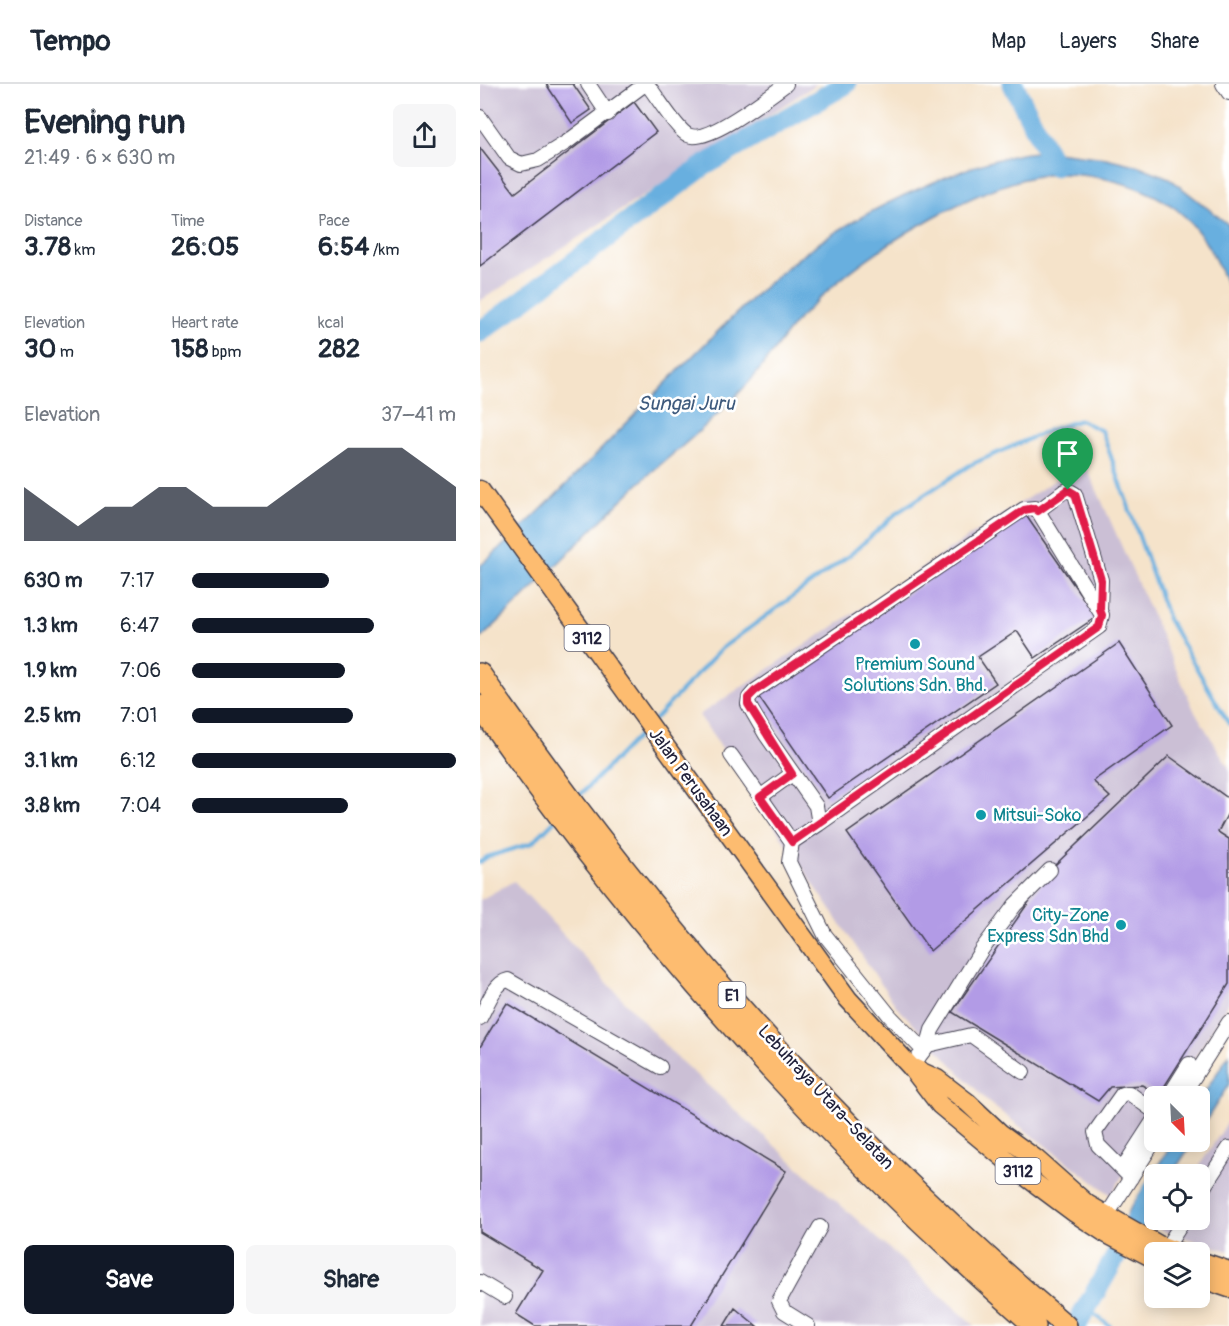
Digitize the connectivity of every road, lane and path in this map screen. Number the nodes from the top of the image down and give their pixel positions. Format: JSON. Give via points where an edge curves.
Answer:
{"nodes":[{"id":1,"x":588,"y":84,"type":"edge"},
{"id":2,"x":646,"y":84,"type":"edge"},
{"id":3,"x":786,"y":84,"type":"edge"},
{"id":4,"x":1223,"y":84,"type":"edge"},
{"id":5,"x":1229,"y":93,"type":"edge"},
{"id":6,"x":608,"y":114,"type":"junction"},
{"id":7,"x":480,"y":117,"type":"edge"},
{"id":8,"x":480,"y":490,"type":"edge"},
{"id":9,"x":1038,"y":511,"type":"junction"},
{"id":10,"x":1100,"y":610,"type":"junction"},
{"id":11,"x":480,"y":674,"type":"edge"},
{"id":12,"x":487,"y":706,"type":"edge"},
{"id":13,"x":731,"y":755,"type":"dead end"},
{"id":14,"x":792,"y":774,"type":"junction"},
{"id":15,"x":760,"y":797,"type":"junction"},
{"id":16,"x":575,"y":820,"type":"junction"},
{"id":17,"x":819,"y":824,"type":"junction"},
{"id":18,"x":792,"y":842,"type":"junction"},
{"id":19,"x":1050,"y":870,"type":"dead end"},
{"id":20,"x":480,"y":1018,"type":"edge"},
{"id":21,"x":1229,"y":1022,"type":"edge"},
{"id":22,"x":926,"y":1048,"type":"junction"},
{"id":23,"x":1189,"y":1064,"type":"dead end"},
{"id":24,"x":660,"y":1067,"type":"dead end"},
{"id":25,"x":910,"y":1067,"type":"junction"},
{"id":26,"x":1023,"y":1072,"type":"dead end"},
{"id":27,"x":1175,"y":1086,"type":"edge"},
{"id":28,"x":1188,"y":1086,"type":"edge"},
{"id":29,"x":1144,"y":1104,"type":"edge"},
{"id":30,"x":1144,"y":1139,"type":"edge"},
{"id":31,"x":1229,"y":1148,"type":"edge"},
{"id":32,"x":1144,"y":1152,"type":"edge"},
{"id":33,"x":1126,"y":1173,"type":"junction"},
{"id":34,"x":1210,"y":1177,"type":"edge"},
{"id":35,"x":1112,"y":1224,"type":"junction"},
{"id":36,"x":820,"y":1227,"type":"dead end"},
{"id":37,"x":1144,"y":1242,"type":"edge"},
{"id":38,"x":1210,"y":1264,"type":"edge"},
{"id":39,"x":1229,"y":1271,"type":"edge"},
{"id":40,"x":1210,"y":1281,"type":"edge"},
{"id":41,"x":480,"y":1282,"type":"edge"},
{"id":42,"x":1229,"y":1288,"type":"edge"},
{"id":43,"x":505,"y":1297,"type":"dead end"},
{"id":44,"x":1060,"y":1321,"type":"edge"},
{"id":45,"x":808,"y":1326,"type":"edge"},
{"id":46,"x":1035,"y":1326,"type":"edge"}],
"edges":[{"from":1,"to":6,"type":"street"},
{"from":2,"to":3,"type":"street","via":[[678,126],[688,136],[699,137],[722,128]]},
{"from":2,"to":6,"type":"street"},
{"from":4,"to":5,"type":"street"},
{"from":6,"to":7,"type":"street","via":[[538,159],[521,164],[509,158]]},
{"from":8,"to":25,"type":"main road","name":"Jalan Perusahaan","number":"3112","via":[[848,999]]},
{"from":9,"to":10,"type":"street"},
{"from":9,"to":10,"type":"street","via":[[1064,492],[1075,494],[1101,580]]},
{"from":9,"to":14,"type":"street","via":[[1024,510],[748,698],[748,704]]},
{"from":10,"to":17,"type":"street","via":[[1099,627]]},
{"from":11,"to":12,"type":"highway","name":"Lebuhraya Utara–Selatan","number":"E1"},
{"from":12,"to":16,"type":"highway","name":"Lebuhraya Utara–Selatan","number":"E1"},
{"from":13,"to":15,"type":"street"},
{"from":14,"to":15,"type":"street"},
{"from":14,"to":17,"type":"street","via":[[816,806]]},
{"from":15,"to":18,"type":"street"},
{"from":16,"to":44,"type":"highway","name":"Lebuhraya Utara–Selatan","number":"E1","via":[[891,1167]]},
{"from":16,"to":46,"type":"highway","name":"Lebuhraya Utara–Selatan","number":"E1","via":[[618,890],[802,1104],[967,1266]]},
{"from":17,"to":18,"type":"street"},
{"from":18,"to":22,"type":"street","via":[[789,862],[825,935],[890,1016]]},
{"from":19,"to":22,"type":"street","via":[[1015,905],[982,950],[932,1030]]},
{"from":20,"to":24,"type":"street","via":[[497,987],[508,980]]},
{"from":21,"to":28,"type":"street"},
{"from":22,"to":25,"type":"street"},
{"from":22,"to":26,"type":"street","via":[[971,1035]]},
{"from":23,"to":27,"type":"street"},
{"from":25,"to":35,"type":"main road","name":"Jalan Perusahaan","number":"3112","via":[[948,1112],[1024,1175],[1075,1213]]},
{"from":29,"to":33,"type":"street","via":[[1129,1093],[1122,1094],[1095,1132],[1098,1145]]},
{"from":30,"to":33,"type":"street"},
{"from":31,"to":34,"type":"street"},
{"from":32,"to":33,"type":"street"},
{"from":33,"to":35,"type":"street"},
{"from":35,"to":37,"type":"main road","name":"Jalan Perusahaan","number":"3112"},
{"from":36,"to":45,"type":"street","via":[[779,1301],[784,1311]]},
{"from":38,"to":39,"type":"main road"},
{"from":40,"to":42,"type":"main road"},
{"from":41,"to":43,"type":"street"}]}
